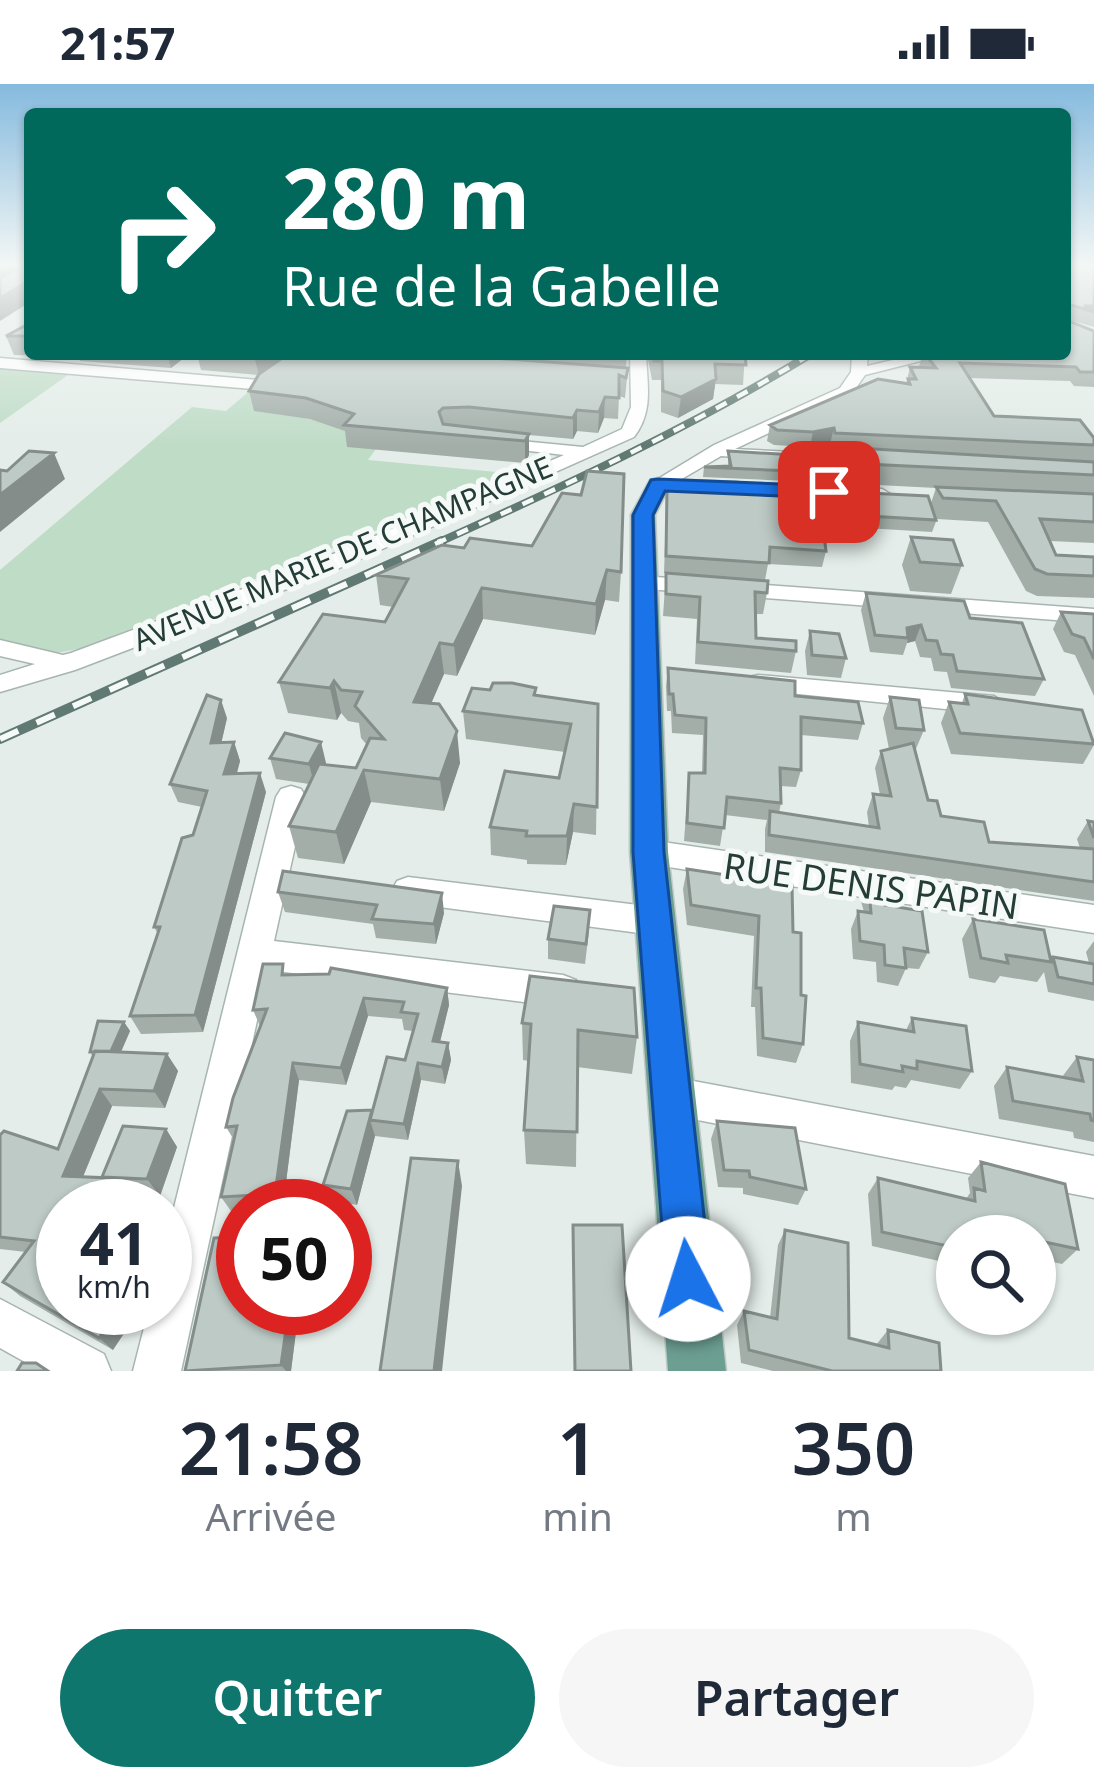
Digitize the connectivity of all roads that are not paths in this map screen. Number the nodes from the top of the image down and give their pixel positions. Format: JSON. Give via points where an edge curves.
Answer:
{"nodes":[{"id":1,"x":46,"y":360,"type":"edge"},
{"id":2,"x":296,"y":360,"type":"edge"},
{"id":3,"x":636,"y":360,"type":"edge"},
{"id":4,"x":930,"y":360,"type":"edge"},
{"id":5,"x":0,"y":363,"type":"edge"},
{"id":6,"x":860,"y":363,"type":"edge"},
{"id":7,"x":192,"y":364,"type":"dead end"},
{"id":8,"x":36,"y":366,"type":"junction"},
{"id":9,"x":175,"y":378,"type":"junction"},
{"id":10,"x":881,"y":385,"type":"edge"},
{"id":11,"x":472,"y":440,"type":"edge"},
{"id":12,"x":730,"y":444,"type":"junction"},
{"id":13,"x":587,"y":452,"type":"junction"},
{"id":14,"x":891,"y":457,"type":"edge"},
{"id":15,"x":658,"y":484,"type":"junction"},
{"id":16,"x":907,"y":496,"type":"edge"},
{"id":17,"x":642,"y":583,"type":"junction"},
{"id":18,"x":1094,"y":616,"type":"edge"},
{"id":19,"x":0,"y":648,"type":"edge"},
{"id":20,"x":66,"y":664,"type":"junction"},
{"id":21,"x":737,"y":681,"type":"edge"},
{"id":22,"x":0,"y":685,"type":"edge"},
{"id":23,"x":1023,"y":708,"type":"edge"},
{"id":24,"x":291,"y":797,"type":"dead end"},
{"id":25,"x":649,"y":852,"type":"junction"},
{"id":26,"x":273,"y":872,"type":"junction"},
{"id":27,"x":315,"y":878,"type":"edge"},
{"id":28,"x":378,"y":886,"type":"edge"},
{"id":29,"x":1094,"y":919,"type":"edge"},
{"id":30,"x":655,"y":921,"type":"junction"},
{"id":31,"x":254,"y":953,"type":"junction"},
{"id":32,"x":662,"y":1003,"type":"junction"},
{"id":33,"x":672,"y":1096,"type":"junction"},
{"id":34,"x":1094,"y":1177,"type":"edge"},
{"id":35,"x":0,"y":1322,"type":"edge"},
{"id":36,"x":87,"y":1371,"type":"edge"},
{"id":37,"x":157,"y":1371,"type":"edge"},
{"id":38,"x":697,"y":1371,"type":"edge"}],
"edges":[{"from":1,"to":8,"type":"street"},
{"from":2,"to":9,"type":"street","via":[[265,385]]},
{"from":3,"to":13,"type":"street","name":"AVENUE MARIE DE CHAMPAGNE","via":[[629,378],[637,424]]},
{"from":4,"to":10,"type":"street"},
{"from":5,"to":8,"type":"street"},
{"from":6,"to":12,"type":"street","via":[[836,397]]},
{"from":7,"to":9,"type":"street"},
{"from":8,"to":9,"type":"street"},
{"from":11,"to":13,"type":"street"},
{"from":12,"to":14,"type":"street","via":[[732,454]]},
{"from":12,"to":15,"type":"street"},
{"from":13,"to":20,"type":"street","name":"AVENUE MARIE DE CHAMPAGNE"},
{"from":15,"to":16,"type":"street"},
{"from":15,"to":17,"type":"main road","via":[[643,515]]},
{"from":17,"to":18,"type":"street"},
{"from":17,"to":25,"type":"main road","via":[[654,673]]},
{"from":19,"to":20,"type":"street"},
{"from":20,"to":22,"type":"street","name":"AVENUE MARIE DE CHAMPAGNE"},
{"from":21,"to":23,"type":"street"},
{"from":24,"to":26,"type":"street"},
{"from":25,"to":29,"type":"street","name":"RUE DENIS PAPIN"},
{"from":25,"to":30,"type":"main road"},
{"from":26,"to":27,"type":"street"},
{"from":26,"to":31,"type":"street"},
{"from":28,"to":30,"type":"street"},
{"from":30,"to":32,"type":"main road"},
{"from":31,"to":32,"type":"street"},
{"from":31,"to":37,"type":"street"},
{"from":32,"to":33,"type":"main road"},
{"from":33,"to":34,"type":"street"},
{"from":33,"to":38,"type":"main road"},
{"from":35,"to":36,"type":"street"}]}
